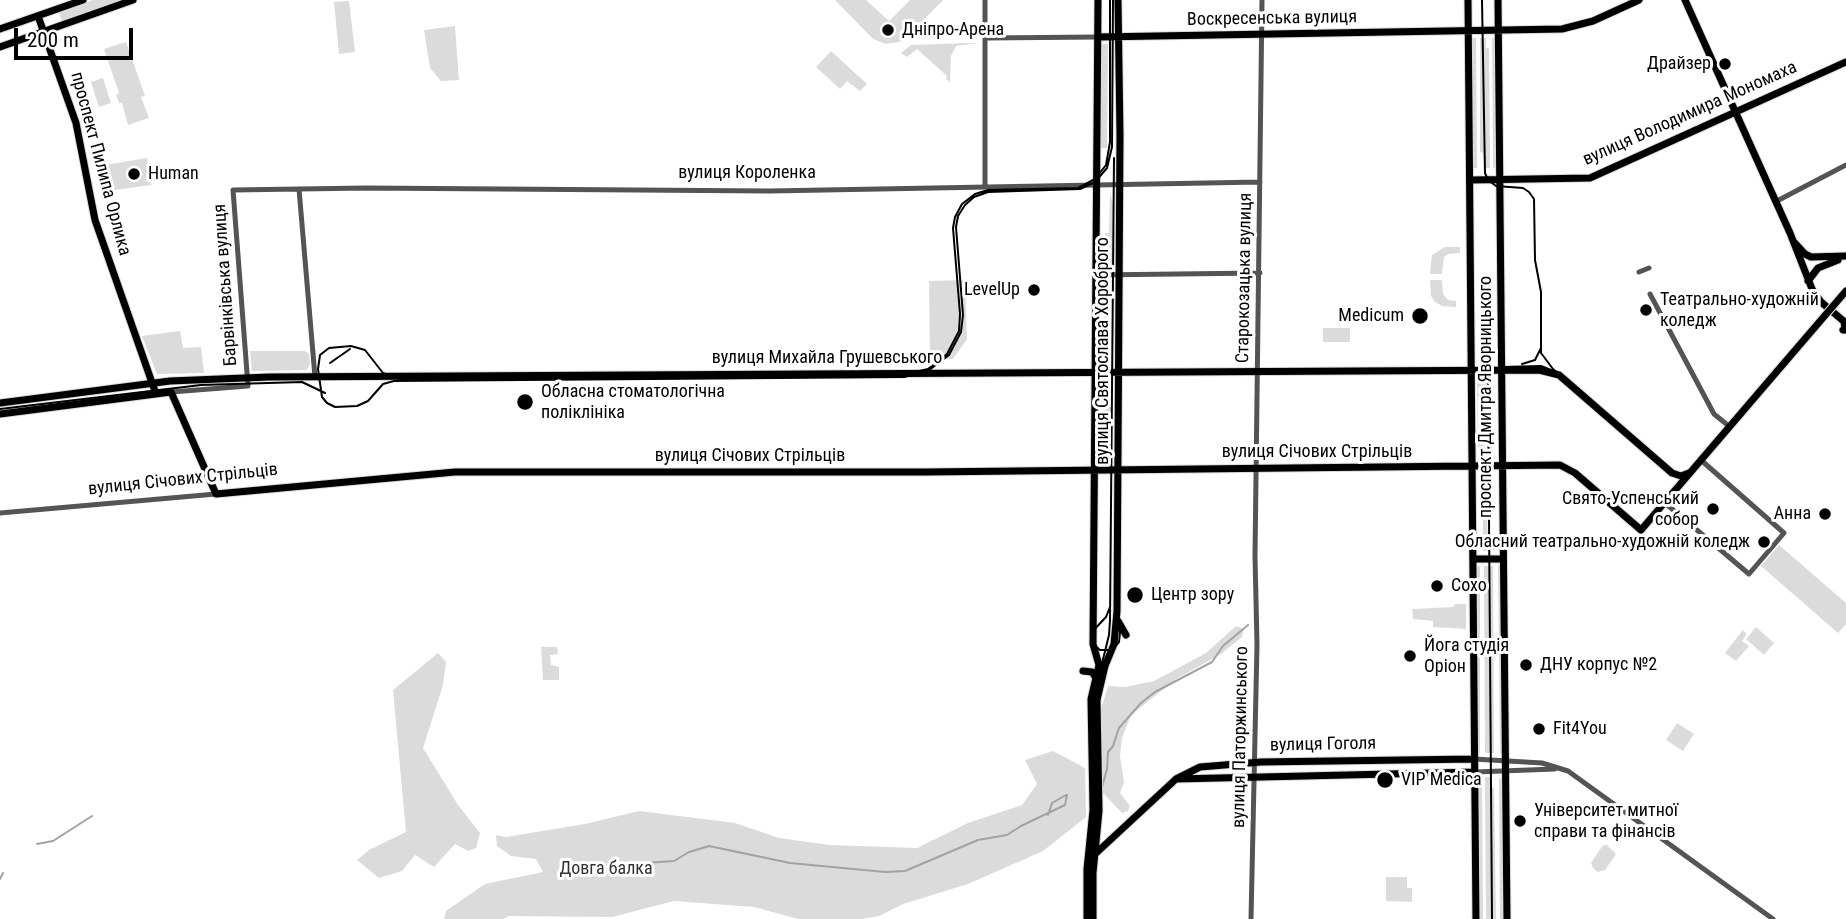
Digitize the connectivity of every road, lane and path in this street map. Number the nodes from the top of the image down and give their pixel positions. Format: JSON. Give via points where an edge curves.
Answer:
{"nodes":[{"id":1,"x":83,"y":0,"type":"edge"},
{"id":2,"x":133,"y":0,"type":"edge"},
{"id":3,"x":985,"y":0,"type":"edge"},
{"id":4,"x":1098,"y":0,"type":"edge"},
{"id":5,"x":1118,"y":0,"type":"edge"},
{"id":6,"x":1262,"y":0,"type":"edge"},
{"id":7,"x":1468,"y":0,"type":"edge"},
{"id":8,"x":1498,"y":0,"type":"edge"},
{"id":9,"x":1639,"y":0,"type":"edge"},
{"id":10,"x":1685,"y":0,"type":"edge"},
{"id":11,"x":48,"y":12,"type":"junction"},
{"id":12,"x":38,"y":16,"type":"junction"},
{"id":13,"x":0,"y":29,"type":"edge"},
{"id":14,"x":53,"y":29,"type":"junction"},
{"id":15,"x":1469,"y":30,"type":"junction"},
{"id":16,"x":1498,"y":30,"type":"junction"},
{"id":17,"x":44,"y":32,"type":"junction"},
{"id":18,"x":1261,"y":35,"type":"junction"},
{"id":19,"x":1098,"y":37,"type":"junction"},
{"id":20,"x":1118,"y":37,"type":"junction"},
{"id":21,"x":985,"y":38,"type":"junction"},
{"id":22,"x":0,"y":47,"type":"edge"},
{"id":23,"x":1846,"y":62,"type":"edge"},
{"id":24,"x":1735,"y":113,"type":"junction"},
{"id":25,"x":1846,"y":165,"type":"edge"},
{"id":26,"x":1500,"y":179,"type":"junction"},
{"id":27,"x":1470,"y":180,"type":"junction"},
{"id":28,"x":1260,"y":182,"type":"junction"},
{"id":29,"x":1095,"y":184,"type":"junction"},
{"id":30,"x":1119,"y":184,"type":"junction"},
{"id":31,"x":985,"y":187,"type":"junction"},
{"id":32,"x":299,"y":189,"type":"junction"},
{"id":33,"x":233,"y":190,"type":"joint"},
{"id":34,"x":1775,"y":202,"type":"junction"},
{"id":35,"x":1790,"y":233,"type":"junction"},
{"id":36,"x":1846,"y":257,"type":"edge"},
{"id":37,"x":1649,"y":268,"type":"dead end"},
{"id":38,"x":1639,"y":272,"type":"dead end"},
{"id":39,"x":1259,"y":273,"type":"junction"},
{"id":40,"x":1095,"y":275,"type":"junction"},
{"id":41,"x":1119,"y":275,"type":"junction"},
{"id":42,"x":1808,"y":281,"type":"junction"},
{"id":43,"x":1846,"y":291,"type":"edge"},
{"id":44,"x":1650,"y":294,"type":"dead end"},
{"id":45,"x":1845,"y":325,"type":"edge"},
{"id":46,"x":1472,"y":370,"type":"junction"},
{"id":47,"x":1502,"y":370,"type":"junction"},
{"id":48,"x":1258,"y":373,"type":"junction"},
{"id":49,"x":1095,"y":374,"type":"junction"},
{"id":50,"x":1118,"y":374,"type":"junction"},
{"id":51,"x":315,"y":377,"type":"junction"},
{"id":52,"x":247,"y":382,"type":"junction"},
{"id":53,"x":153,"y":383,"type":"junction"},
{"id":54,"x":171,"y":392,"type":"junction"},
{"id":55,"x":156,"y":394,"type":"junction"},
{"id":56,"x":0,"y":403,"type":"edge"},
{"id":57,"x":0,"y":414,"type":"edge"},
{"id":58,"x":1730,"y":427,"type":"junction"},
{"id":59,"x":1702,"y":461,"type":"junction"},
{"id":60,"x":1502,"y":466,"type":"junction"},
{"id":61,"x":1473,"y":467,"type":"junction"},
{"id":62,"x":1257,"y":468,"type":"junction"},
{"id":63,"x":1094,"y":469,"type":"junction"},
{"id":64,"x":1118,"y":469,"type":"junction"},
{"id":65,"x":1693,"y":471,"type":"junction"},
{"id":66,"x":1672,"y":473,"type":"junction"},
{"id":67,"x":1673,"y":493,"type":"junction"},
{"id":68,"x":216,"y":494,"type":"junction"},
{"id":69,"x":1665,"y":503,"type":"junction"},
{"id":70,"x":0,"y":513,"type":"edge"},
{"id":71,"x":1255,"y":556,"type":"joint"},
{"id":72,"x":1473,"y":559,"type":"junction"},
{"id":73,"x":1503,"y":559,"type":"junction"},
{"id":74,"x":1116,"y":611,"type":"junction"},
{"id":75,"x":1126,"y":635,"type":"dead end"},
{"id":76,"x":1102,"y":666,"type":"junction"},
{"id":77,"x":1083,"y":671,"type":"dead end"},
{"id":78,"x":1096,"y":678,"type":"junction"},
{"id":79,"x":1094,"y":697,"type":"junction"},
{"id":80,"x":1474,"y":759,"type":"junction"},
{"id":81,"x":1254,"y":763,"type":"junction"},
{"id":82,"x":1505,"y":766,"type":"junction"},
{"id":83,"x":1475,"y":772,"type":"junction"},
{"id":84,"x":1254,"y":777,"type":"junction"},
{"id":85,"x":1176,"y":779,"type":"junction"},
{"id":86,"x":1096,"y":793,"type":"junction"},
{"id":87,"x":1098,"y":830,"type":"junction"},
{"id":88,"x":1113,"y":838,"type":"junction"},
{"id":89,"x":1094,"y":855,"type":"junction"},
{"id":90,"x":1087,"y":919,"type":"edge"},
{"id":91,"x":1093,"y":919,"type":"edge"},
{"id":92,"x":1251,"y":919,"type":"edge"},
{"id":93,"x":1476,"y":919,"type":"edge"},
{"id":94,"x":1507,"y":919,"type":"edge"},
{"id":95,"x":1773,"y":919,"type":"edge"}],
"edges":[{"from":1,"to":11,"type":"main road"},
{"from":2,"to":14,"type":"main road"},
{"from":3,"to":21,"type":"street"},
{"from":4,"to":19,"type":"main road","name":"вулиця Святослава Хороброго"},
{"from":5,"to":20,"type":"main road","name":"вулиця Святослава Хороброго"},
{"from":6,"to":18,"type":"street","name":"Старокозацька вулиця"},
{"from":7,"to":15,"type":"main road","name":"проспект Дмитра Яворницького"},
{"from":8,"to":16,"type":"main road","name":"проспект Дмитра Яворницького"},
{"from":9,"to":16,"type":"main road","name":"Воскресенська вулиця","via":[[1569,28]]},
{"from":10,"to":24,"type":"main road"},
{"from":11,"to":12,"type":"main road"},
{"from":11,"to":14,"type":"main road"},
{"from":12,"to":13,"type":"main road"},
{"from":12,"to":17,"type":"main road","name":"проспект Пилипа Орлика"},
{"from":14,"to":17,"type":"main road"},
{"from":15,"to":16,"type":"main road","name":"Воскресенська вулиця"},
{"from":15,"to":18,"type":"main road","name":"Воскресенська вулиця"},
{"from":15,"to":27,"type":"main road","name":"проспект Дмитра Яворницького"},
{"from":16,"to":26,"type":"main road","name":"проспект Дмитра Яворницького"},
{"from":17,"to":22,"type":"main road"},
{"from":17,"to":53,"type":"main road","name":"проспект Пилипа Орлика","via":[[76,123],[96,220]]},
{"from":18,"to":20,"type":"main road","name":"Воскресенська вулиця"},
{"from":18,"to":28,"type":"street","name":"Старокозацька вулиця"},
{"from":19,"to":20,"type":"main road","name":"Воскресенська вулиця"},
{"from":19,"to":21,"type":"street","name":"Воскресенська вулиця"},
{"from":19,"to":29,"type":"main road","name":"вулиця Святослава Хороброго"},
{"from":20,"to":30,"type":"main road","name":"вулиця Святослава Хороброго"},
{"from":21,"to":31,"type":"street"},
{"from":23,"to":24,"type":"main road","name":"вулиця Володимира Мономаха"},
{"from":24,"to":26,"type":"main road","name":"вулиця Володимира Мономаха","via":[[1591,178]]},
{"from":24,"to":34,"type":"main road"},
{"from":25,"to":34,"type":"street"},
{"from":26,"to":27,"type":"main road"},
{"from":26,"to":47,"type":"main road","name":"проспект Дмитра Яворницького"},
{"from":27,"to":46,"type":"main road","name":"проспект Дмитра Яворницького"},
{"from":28,"to":30,"type":"street","name":"вулиця Короленка"},
{"from":28,"to":39,"type":"street","name":"Старокозацька вулиця"},
{"from":29,"to":30,"type":"street","name":"вулиця Короленка"},
{"from":29,"to":31,"type":"street","name":"вулиця Короленка"},
{"from":29,"to":40,"type":"main road","name":"вулиця Святослава Хороброго"},
{"from":30,"to":41,"type":"main road","name":"вулиця Святослава Хороброго"},
{"from":31,"to":32,"type":"street","name":"вулиця Короленка"},
{"from":32,"to":33,"type":"street","name":"вулиця Короленка"},
{"from":32,"to":51,"type":"street"},
{"from":33,"to":52,"type":"street","name":"Барвінківська вулиця"},
{"from":34,"to":35,"type":"main road"},
{"from":35,"to":36,"type":"main road","via":[[1811,257]]},
{"from":35,"to":42,"type":"main road"},
{"from":36,"to":42,"type":"main road","via":[[1818,268]]},
{"from":37,"to":38,"type":"street"},
{"from":39,"to":41,"type":"street"},
{"from":39,"to":48,"type":"street","name":"Старокозацька вулиця"},
{"from":40,"to":41,"type":"street"},
{"from":40,"to":49,"type":"main road","name":"вулиця Святослава Хороброго"},
{"from":41,"to":50,"type":"main road","name":"вулиця Святослава Хороброго"},
{"from":42,"to":45,"type":"main road"},
{"from":43,"to":58,"type":"main road","bridge":true},
{"from":44,"to":58,"type":"street","via":[[1714,414]]},
{"from":46,"to":47,"type":"main road","name":"вулиця Михайла Грушевського"},
{"from":46,"to":48,"type":"main road","name":"вулиця Михайла Грушевського"},
{"from":46,"to":61,"type":"main road","name":"проспект Дмитра Яворницького"},
{"from":47,"to":60,"type":"main road","name":"проспект Дмитра Яворницького"},
{"from":47,"to":66,"type":"main road","name":"вулиця Михайла Грушевського","via":[[1559,375]]},
{"from":48,"to":50,"type":"main road","name":"вулиця Михайла Грушевського"},
{"from":48,"to":62,"type":"street","name":"Старокозацька вулиця"},
{"from":49,"to":50,"type":"main road","name":"вулиця Михайла Грушевського"},
{"from":49,"to":51,"type":"main road","name":"вулиця Михайла Грушевського"},
{"from":49,"to":63,"type":"main road","name":"вулиця Святослава Хороброго"},
{"from":50,"to":64,"type":"main road","name":"вулиця Святослава Хороброго"},
{"from":51,"to":52,"type":"main road","name":"вулиця Михайла Грушевського"},
{"from":52,"to":53,"type":"main road","name":"вулиця Михайла Грушевського"},
{"from":52,"to":54,"type":"street","name":"вулиця Михайла Грушевського"},
{"from":53,"to":55,"type":"main road","name":"проспект Пилипа Орлика"},
{"from":53,"to":56,"type":"main road","name":"вулиця Михайла Грушевського"},
{"from":54,"to":55,"type":"main road"},
{"from":54,"to":68,"type":"main road"},
{"from":55,"to":57,"type":"main road"},
{"from":58,"to":59,"type":"main road"},
{"from":59,"to":65,"type":"main road"},
{"from":59,"to":69,"type":"street","via":[[1784,533],[1749,574]]},
{"from":60,"to":61,"type":"main road","name":"вулиця Січових Стрільців"},
{"from":60,"to":69,"type":"main road","name":"вулиця Січових Стрільців","via":[[1564,467],[1641,530]]},
{"from":60,"to":73,"type":"main road","name":"проспект Дмитра Яворницького"},
{"from":61,"to":62,"type":"main road","name":"вулиця Січових Стрільців"},
{"from":61,"to":72,"type":"main road","name":"проспект Дмитра Яворницького"},
{"from":62,"to":64,"type":"main road","name":"вулиця Січових Стрільців"},
{"from":62,"to":71,"type":"street","name":"Старокозацька вулиця"},
{"from":63,"to":64,"type":"main road","name":"вулиця Січових Стрільців"},
{"from":63,"to":68,"type":"main road","name":"вулиця Січових Стрільців","via":[[455,472]]},
{"from":63,"to":76,"type":"main road","name":"вулиця Святослава Хороброго","via":[[1093,644]]},
{"from":64,"to":74,"type":"main road","name":"вулиця Святослава Хороброго"},
{"from":65,"to":66,"type":"main road","via":[[1681,476]]},
{"from":65,"to":67,"type":"main road"},
{"from":66,"to":67,"type":"main road"},
{"from":67,"to":69,"type":"main road"},
{"from":68,"to":70,"type":"street","name":"вулиця Січових Стрільців"},
{"from":71,"to":81,"type":"street","name":"вулиця Паторжинського"},
{"from":72,"to":73,"type":"main road"},
{"from":72,"to":80,"type":"main road","name":"проспект Дмитра Яворницького"},
{"from":73,"to":82,"type":"main road","name":"проспект Дмитра Яворницького"},
{"from":74,"to":75,"type":"main road"},
{"from":74,"to":76,"type":"main road","name":"вулиця Святослава Хороброго","via":[[1114,645]]},
{"from":76,"to":78,"type":"main road","name":"вулиця Святослава Хороброго"},
{"from":76,"to":79,"type":"main road","name":"вулиця Святослава Хороброго"},
{"from":77,"to":78,"type":"main road"},
{"from":78,"to":79,"type":"main road","name":"вулиця Святослава Хороброго"},
{"from":79,"to":86,"type":"main road"},
{"from":80,"to":81,"type":"main road","name":"вулиця Гоголя"},
{"from":80,"to":82,"type":"street"},
{"from":80,"to":83,"type":"main road","name":"проспект Дмитра Яворницького"},
{"from":81,"to":84,"type":"street","name":"вулиця Паторжинського"},
{"from":81,"to":85,"type":"main road","name":"вулиця Гоголя","via":[[1206,765]]},
{"from":82,"to":83,"type":"street"},
{"from":82,"to":94,"type":"main road","name":"проспект Дмитра Яворницького"},
{"from":82,"to":95,"type":"street","via":[[1560,768]]},
{"from":83,"to":84,"type":"main road","name":"вулиця Гоголя"},
{"from":83,"to":93,"type":"main road","name":"проспект Дмитра Яворницького"},
{"from":84,"to":85,"type":"main road","name":"вулиця Гоголя"},
{"from":84,"to":92,"type":"street","name":"вулиця Паторжинського"},
{"from":85,"to":88,"type":"main road","name":"вулиця Гоголя"},
{"from":86,"to":87,"type":"main road"},
{"from":86,"to":90,"type":"main road"},
{"from":87,"to":88,"type":"main road","via":[[1104,838]]},
{"from":87,"to":89,"type":"main road"},
{"from":88,"to":89,"type":"main road","name":"вулиця Гоголя"},
{"from":89,"to":91,"type":"main road"}]}
